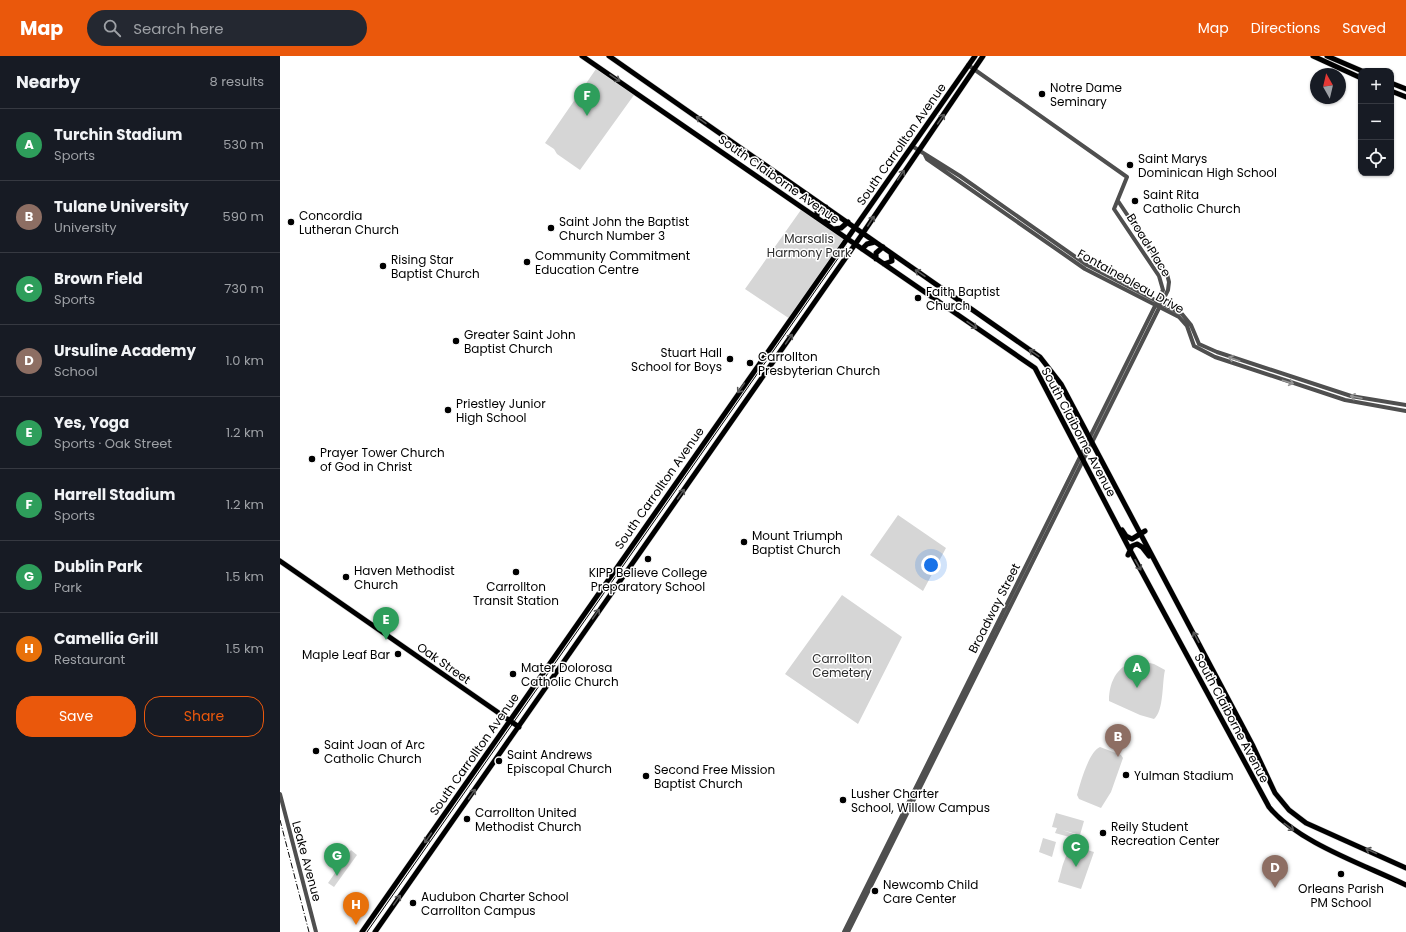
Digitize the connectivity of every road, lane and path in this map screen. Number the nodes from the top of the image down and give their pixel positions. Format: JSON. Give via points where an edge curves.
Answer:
{"nodes":[{"id":1,"x":582,"y":56,"type":"edge"},
{"id":2,"x":609,"y":56,"type":"edge"},
{"id":3,"x":975,"y":56,"type":"edge"},
{"id":4,"x":983,"y":56,"type":"edge"},
{"id":5,"x":1313,"y":56,"type":"edge"},
{"id":6,"x":1327,"y":56,"type":"edge"},
{"id":7,"x":968,"y":65,"type":"junction"},
{"id":8,"x":973,"y":68,"type":"junction"},
{"id":9,"x":1358,"y":69,"type":"edge"},
{"id":10,"x":1358,"y":77,"type":"edge"},
{"id":11,"x":1394,"y":84,"type":"edge"},
{"id":12,"x":1406,"y":89,"type":"edge"},
{"id":13,"x":1394,"y":92,"type":"edge"},
{"id":14,"x":1406,"y":97,"type":"edge"},
{"id":15,"x":912,"y":146,"type":"junction"},
{"id":16,"x":919,"y":151,"type":"junction"},
{"id":17,"x":878,"y":195,"type":"junction"},
{"id":18,"x":884,"y":200,"type":"junction"},
{"id":19,"x":1118,"y":201,"type":"junction"},
{"id":20,"x":826,"y":207,"type":"junction"},
{"id":21,"x":832,"y":211,"type":"junction"},
{"id":22,"x":817,"y":217,"type":"junction"},
{"id":23,"x":824,"y":222,"type":"junction"},
{"id":24,"x":848,"y":222,"type":"junction"},
{"id":25,"x":855,"y":227,"type":"junction"},
{"id":26,"x":834,"y":229,"type":"junction"},
{"id":27,"x":863,"y":233,"type":"junction"},
{"id":28,"x":847,"y":238,"type":"junction"},
{"id":29,"x":876,"y":242,"type":"junction"},
{"id":30,"x":855,"y":244,"type":"junction"},
{"id":31,"x":883,"y":247,"type":"junction"},
{"id":32,"x":862,"y":249,"type":"junction"},
{"id":33,"x":891,"y":253,"type":"junction"},
{"id":34,"x":876,"y":259,"type":"junction"},
{"id":35,"x":884,"y":264,"type":"junction"},
{"id":36,"x":823,"y":272,"type":"junction"},
{"id":37,"x":829,"y":280,"type":"junction"},
{"id":38,"x":1162,"y":293,"type":"joint"},
{"id":39,"x":1159,"y":304,"type":"junction"},
{"id":40,"x":1406,"y":405,"type":"edge"},
{"id":41,"x":1406,"y":411,"type":"edge"},
{"id":42,"x":1091,"y":440,"type":"junction"},
{"id":43,"x":1082,"y":458,"type":"junction"},
{"id":44,"x":1110,"y":512,"type":"junction"},
{"id":45,"x":1143,"y":533,"type":"junction"},
{"id":46,"x":1129,"y":552,"type":"junction"},
{"id":47,"x":280,"y":560,"type":"edge"},
{"id":48,"x":1164,"y":578,"type":"junction"},
{"id":49,"x":509,"y":720,"type":"junction"},
{"id":50,"x":519,"y":727,"type":"junction"},
{"id":51,"x":280,"y":794,"type":"edge"},
{"id":52,"x":1406,"y":868,"type":"edge"},
{"id":53,"x":1406,"y":885,"type":"edge"},
{"id":54,"x":316,"y":932,"type":"edge"},
{"id":55,"x":362,"y":932,"type":"edge"},
{"id":56,"x":375,"y":932,"type":"edge"},
{"id":57,"x":844,"y":932,"type":"edge"},
{"id":58,"x":848,"y":932,"type":"edge"}],
"edges":[{"from":1,"to":22,"type":"main road","name":"South Claiborne Avenue","one_way":true},
{"from":20,"to":2,"type":"main road","name":"South Claiborne Avenue","one_way":true},
{"from":3,"to":7,"type":"main road","name":"South Carrollton Avenue"},
{"from":4,"to":8,"type":"main road","name":"South Carrollton Avenue"},
{"from":5,"to":10,"type":"main road"},
{"from":6,"to":9,"type":"main road"},
{"from":7,"to":8,"type":"street"},
{"from":7,"to":15,"type":"main road","name":"South Carrollton Avenue"},
{"from":16,"to":8,"type":"main road","name":"South Carrollton Avenue","one_way":true},
{"from":8,"to":19,"type":"street","via":[[1128,177]]},
{"from":11,"to":12,"type":"main road"},
{"from":13,"to":14,"type":"main road"},
{"from":15,"to":16,"type":"street","name":"Fontainebleau Drive"},
{"from":15,"to":17,"type":"main road","name":"South Carrollton Avenue"},
{"from":18,"to":16,"type":"main road","name":"South Carrollton Avenue","one_way":true},
{"from":16,"to":39,"type":"street","name":"Fontainebleau Drive","via":[[1084,270]]},
{"from":17,"to":18,"type":"main road"},
{"from":17,"to":25,"type":"main road","name":"South Carrollton Avenue"},
{"from":27,"to":18,"type":"main road","name":"South Carrollton Avenue","one_way":true},
{"from":19,"to":38,"type":"street","name":"Broad Place","via":[[1114,209],[1161,280],[1164,286]]},
{"from":19,"to":39,"type":"street","name":"Broad Place","via":[[1167,274],[1169,285]]},
{"from":20,"to":21,"type":"main road","name":"South Claiborne Avenue"},
{"from":20,"to":22,"type":"main road","via":[[817,210]]},
{"from":21,"to":23,"type":"main road","via":[[831,220]]},
{"from":21,"to":24,"type":"main road","name":"South Claiborne Avenue"},
{"from":22,"to":23,"type":"main road","name":"South Claiborne Avenue"},
{"from":23,"to":26,"type":"main road","name":"South Claiborne Avenue"},
{"from":24,"to":25,"type":"main road","name":"South Claiborne Avenue"},
{"from":24,"to":26,"type":"main road","via":[[841,228]]},
{"from":25,"to":27,"type":"main road","name":"South Claiborne Avenue"},
{"from":25,"to":28,"type":"main road","name":"South Carrollton Avenue"},
{"from":26,"to":28,"type":"main road","name":"South Claiborne Avenue"},
{"from":27,"to":29,"type":"main road","name":"South Claiborne Avenue"},
{"from":27,"to":30,"type":"main road","name":"South Carrollton Avenue"},
{"from":28,"to":30,"type":"main road","name":"South Claiborne Avenue"},
{"from":28,"to":36,"type":"main road","name":"South Carrollton Avenue"},
{"from":29,"to":31,"type":"main road","name":"South Claiborne Avenue"},
{"from":29,"to":32,"type":"main road","via":[[867,244]]},
{"from":30,"to":32,"type":"main road","name":"South Claiborne Avenue"},
{"from":30,"to":37,"type":"main road","name":"South Carrollton Avenue"},
{"from":31,"to":33,"type":"main road","name":"South Claiborne Avenue"},
{"from":31,"to":34,"type":"main road","via":[[876,253]]},
{"from":32,"to":34,"type":"main road","name":"South Claiborne Avenue"},
{"from":33,"to":35,"type":"main road","via":[[892,261]]},
{"from":42,"to":33,"type":"main road","name":"South Claiborne Avenue","one_way":true,"via":[[1061,384],[1040,357]]},
{"from":34,"to":35,"type":"main road","name":"South Claiborne Avenue"},
{"from":35,"to":43,"type":"main road","name":"South Claiborne Avenue","one_way":true,"via":[[1035,368]]},
{"from":36,"to":37,"type":"main road","via":[[823,276]]},
{"from":36,"to":49,"type":"main road","name":"South Carrollton Avenue","one_way":true},
{"from":50,"to":37,"type":"main road","name":"South Carrollton Avenue","one_way":true},
{"from":38,"to":39,"type":"street","name":"Broadway Street"},
{"from":40,"to":39,"type":"street","name":"Fontainebleau Drive","one_way":true,"via":[[1351,396],[1217,352],[1199,344],[1187,318]]},
{"from":39,"to":41,"type":"street","name":"Fontainebleau Drive","one_way":true,"via":[[1182,320],[1187,326],[1194,346],[1215,357],[1345,400]]},
{"from":39,"to":42,"type":"street","name":"Broadway Street"},
{"from":42,"to":43,"type":"street","name":"Broadway Street"},
{"from":42,"to":45,"type":"main road","name":"South Claiborne Avenue"},
{"from":43,"to":44,"type":"main road","name":"South Claiborne Avenue"},
{"from":43,"to":57,"type":"street","name":"Broadway Street"},
{"from":43,"to":58,"type":"street","name":"Broadway Street"},
{"from":44,"to":45,"type":"main road","via":[[1129,538],[1134,539]]},
{"from":44,"to":46,"type":"main road","name":"South Claiborne Avenue"},
{"from":45,"to":48,"type":"main road","name":"South Claiborne Avenue"},
{"from":46,"to":48,"type":"main road","via":[[1133,545],[1141,545]]},
{"from":46,"to":53,"type":"main road","name":"South Claiborne Avenue","one_way":true,"via":[[1274,813],[1299,834]]},
{"from":47,"to":49,"type":"main road","name":"Oak Street"},
{"from":52,"to":48,"type":"main road","name":"South Claiborne Avenue","one_way":true,"via":[[1306,823],[1282,802],[1269,783],[1253,746]]},
{"from":49,"to":50,"type":"main road","name":"Oak Street"},
{"from":49,"to":55,"type":"main road","name":"South Carrollton Avenue","one_way":true},
{"from":56,"to":50,"type":"main road","name":"South Carrollton Avenue","one_way":true},
{"from":51,"to":54,"type":"street","name":"Leake Avenue"}]}
